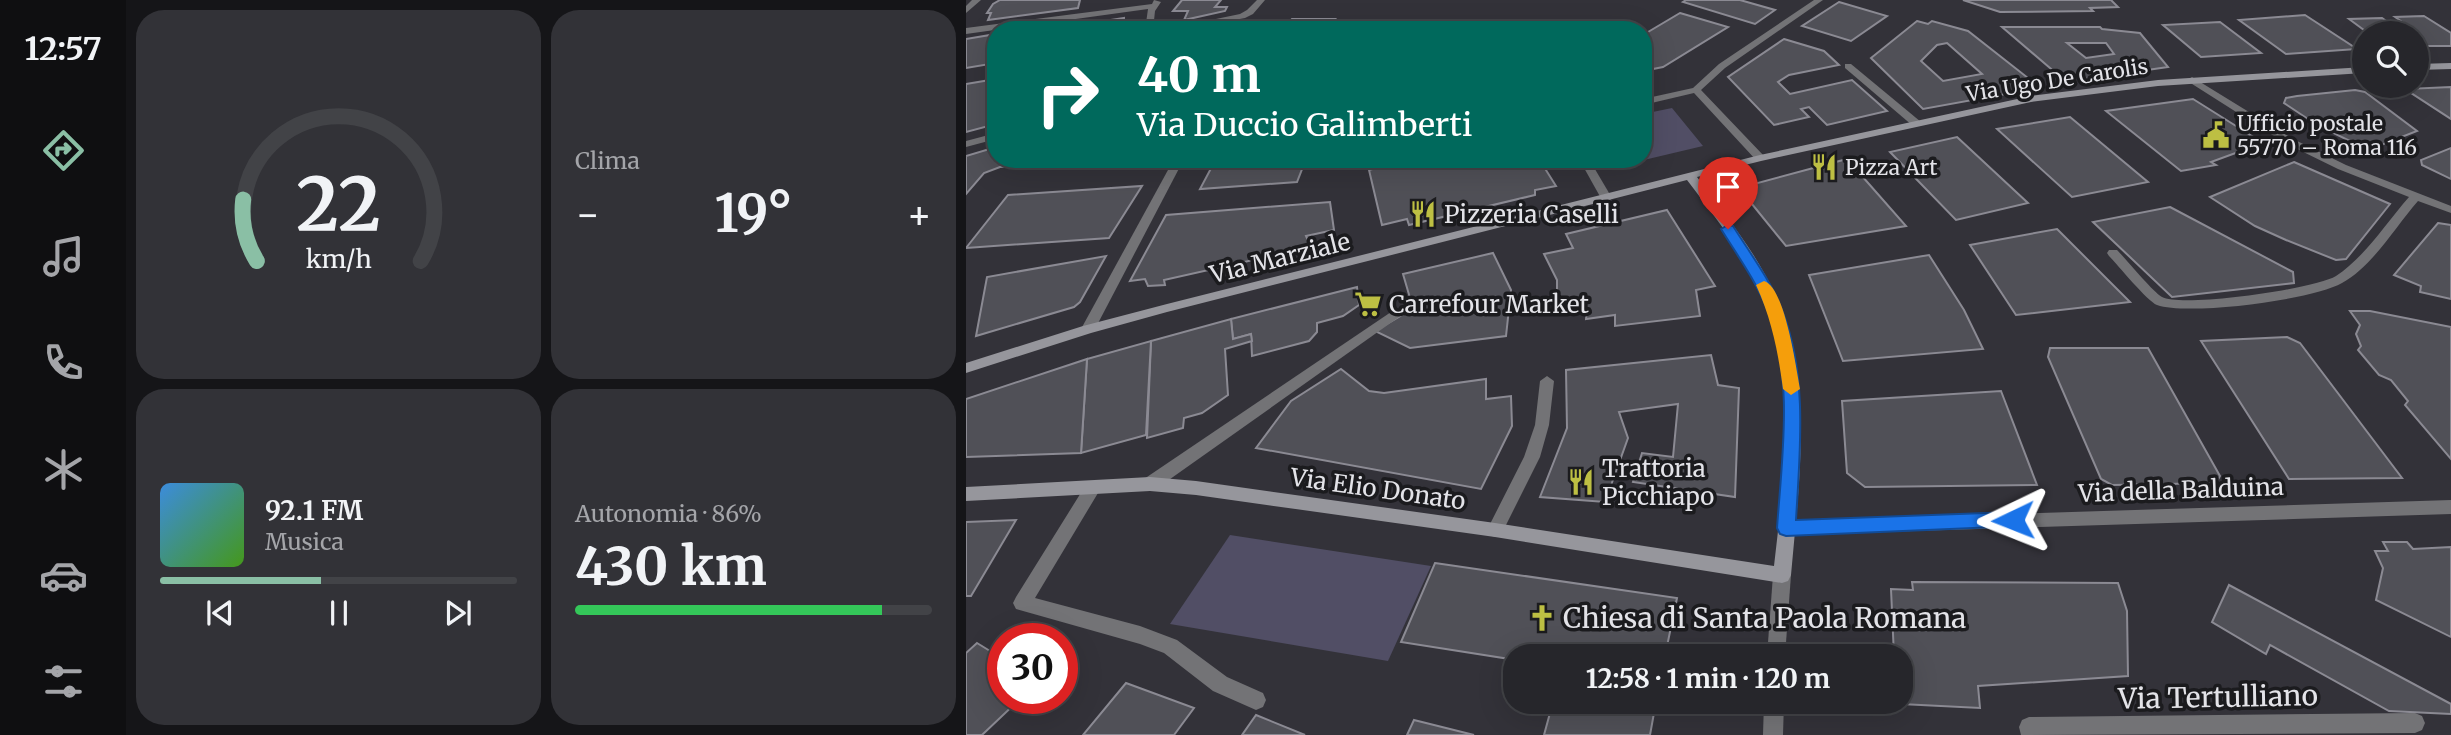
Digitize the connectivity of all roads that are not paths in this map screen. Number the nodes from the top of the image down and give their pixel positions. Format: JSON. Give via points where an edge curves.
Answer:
{"nodes":[{"id":1,"x":977,"y":0,"type":"edge"},
{"id":2,"x":1261,"y":0,"type":"edge"},
{"id":3,"x":1819,"y":0,"type":"edge"},
{"id":4,"x":1156,"y":3,"type":"edge"},
{"id":5,"x":966,"y":11,"type":"edge"},
{"id":6,"x":1034,"y":21,"type":"edge"},
{"id":7,"x":1151,"y":21,"type":"edge"},
{"id":8,"x":1215,"y":21,"type":"edge"},
{"id":9,"x":987,"y":28,"type":"edge"},
{"id":10,"x":966,"y":31,"type":"edge"},
{"id":11,"x":1848,"y":66,"type":"dead end"},
{"id":12,"x":2451,"y":66,"type":"edge"},
{"id":13,"x":2429,"y":67,"type":"edge"},
{"id":14,"x":2352,"y":70,"type":"edge"},
{"id":15,"x":2192,"y":80,"type":"junction"},
{"id":16,"x":1696,"y":90,"type":"junction"},
{"id":17,"x":1652,"y":100,"type":"edge"},
{"id":18,"x":1917,"y":124,"type":"junction"},
{"id":19,"x":987,"y":138,"type":"edge"},
{"id":20,"x":966,"y":144,"type":"edge"},
{"id":21,"x":1760,"y":158,"type":"junction"},
{"id":22,"x":1174,"y":168,"type":"edge"},
{"id":23,"x":1589,"y":168,"type":"edge"},
{"id":24,"x":1691,"y":177,"type":"junction"},
{"id":25,"x":2415,"y":197,"type":"junction"},
{"id":26,"x":1606,"y":198,"type":"junction"},
{"id":27,"x":2451,"y":210,"type":"edge"},
{"id":28,"x":2113,"y":253,"type":"dead end"},
{"id":29,"x":1394,"y":314,"type":"dead end"},
{"id":30,"x":1088,"y":329,"type":"junction"},
{"id":31,"x":966,"y":368,"type":"edge"},
{"id":32,"x":1546,"y":381,"type":"dead end"},
{"id":33,"x":1150,"y":484,"type":"junction"},
{"id":34,"x":1093,"y":488,"type":"junction"},
{"id":35,"x":966,"y":494,"type":"edge"},
{"id":36,"x":2451,"y":507,"type":"edge"},
{"id":37,"x":1786,"y":528,"type":"junction"},
{"id":38,"x":1495,"y":530,"type":"junction"},
{"id":39,"x":1782,"y":575,"type":"junction"},
{"id":40,"x":1777,"y":644,"type":"edge"},
{"id":41,"x":1256,"y":700,"type":"dead end"},
{"id":42,"x":1774,"y":714,"type":"edge"},
{"id":43,"x":2415,"y":723,"type":"dead end"},
{"id":44,"x":1773,"y":735,"type":"edge"},
{"id":45,"x":2031,"y":735,"type":"edge"}],
"edges":[{"from":1,"to":5,"type":"street"},
{"from":2,"to":8,"type":"street","via":[[1250,12]]},
{"from":3,"to":16,"type":"street","via":[[1722,66]]},
{"from":4,"to":6,"type":"street"},
{"from":4,"to":7,"type":"street"},
{"from":9,"to":10,"type":"street"},
{"from":11,"to":18,"type":"street"},
{"from":12,"to":13,"type":"street"},
{"from":14,"to":15,"type":"street","name":"Via Ugo De Carolis"},
{"from":15,"to":18,"type":"street","name":"Via Ugo De Carolis","via":[[2031,99]]},
{"from":15,"to":25,"type":"street","via":[[2290,141]]},
{"from":16,"to":17,"type":"street"},
{"from":16,"to":21,"type":"street"},
{"from":18,"to":21,"type":"street","name":"Via Ugo De Carolis"},
{"from":19,"to":20,"type":"street"},
{"from":21,"to":24,"type":"street","name":"Via Ugo De Carolis"},
{"from":22,"to":30,"type":"street"},
{"from":23,"to":26,"type":"street"},
{"from":24,"to":26,"type":"street","name":"Via Marziale"},
{"from":24,"to":37,"type":"street","via":[[1757,274],[1784,340],[1793,419]]},
{"from":25,"to":27,"type":"street"},
{"from":25,"to":28,"type":"street","via":[[2352,269],[2336,281],[2314,288],[2173,305],[2159,301]]},
{"from":26,"to":30,"type":"street","name":"Via Marziale"},
{"from":29,"to":33,"type":"street"},
{"from":30,"to":31,"type":"street","name":"Via Marziale"},
{"from":32,"to":38,"type":"street","via":[[1542,425],[1532,457]]},
{"from":33,"to":34,"type":"street","name":"Via Elio Donato"},
{"from":33,"to":38,"type":"street","name":"Via Elio Donato"},
{"from":34,"to":35,"type":"street","name":"Via Elio Donato"},
{"from":34,"to":41,"type":"street","via":[[1022,603],[1170,646],[1220,684]]},
{"from":36,"to":37,"type":"street","name":"Via della Balduina"},
{"from":37,"to":39,"type":"street"},
{"from":38,"to":39,"type":"street","name":"Via Elio Donato"},
{"from":39,"to":40,"type":"street"},
{"from":42,"to":44,"type":"street"},
{"from":43,"to":45,"type":"street","name":"Via Tertulliano","via":[[2029,727]]}]}
